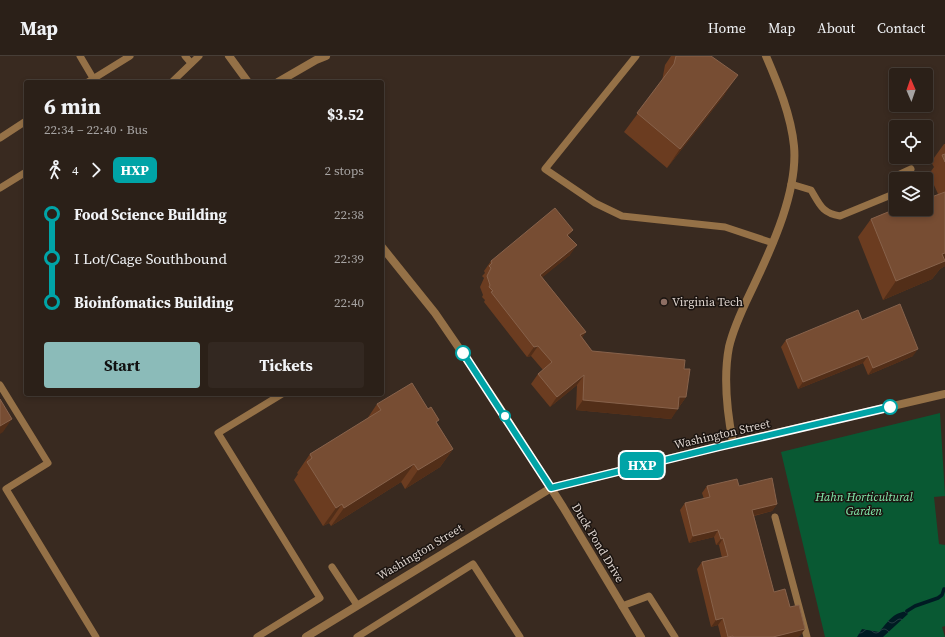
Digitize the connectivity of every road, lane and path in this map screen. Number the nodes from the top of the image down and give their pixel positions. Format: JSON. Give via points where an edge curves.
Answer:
{"nodes":[{"id":1,"x":80,"y":56,"type":"edge"},
{"id":2,"x":130,"y":56,"type":"edge"},
{"id":3,"x":185,"y":56,"type":"edge"},
{"id":4,"x":199,"y":56,"type":"edge"},
{"id":5,"x":228,"y":56,"type":"edge"},
{"id":6,"x":326,"y":56,"type":"edge"},
{"id":7,"x":636,"y":56,"type":"edge"},
{"id":8,"x":766,"y":56,"type":"edge"},
{"id":9,"x":191,"y":63,"type":"junction"},
{"id":10,"x":91,"y":80,"type":"edge"},
{"id":11,"x":175,"y":80,"type":"edge"},
{"id":12,"x":246,"y":80,"type":"edge"},
{"id":13,"x":281,"y":80,"type":"edge"},
{"id":14,"x":24,"y":123,"type":"edge"},
{"id":15,"x":0,"y":138,"type":"edge"},
{"id":16,"x":911,"y":169,"type":"dead end"},
{"id":17,"x":904,"y":172,"type":"edge"},
{"id":18,"x":24,"y":173,"type":"edge"},
{"id":19,"x":791,"y":184,"type":"junction"},
{"id":20,"x":0,"y":188,"type":"edge"},
{"id":21,"x":889,"y":196,"type":"edge"},
{"id":22,"x":773,"y":243,"type":"junction"},
{"id":23,"x":384,"y":249,"type":"edge"},
{"id":24,"x":0,"y":384,"type":"edge"},
{"id":25,"x":945,"y":394,"type":"edge"},
{"id":26,"x":279,"y":396,"type":"edge"},
{"id":27,"x":733,"y":443,"type":"junction"},
{"id":28,"x":551,"y":488,"type":"junction"},
{"id":29,"x":3,"y":491,"type":"edge"},
{"id":30,"x":775,"y":516,"type":"dead end"},
{"id":31,"x":332,"y":567,"type":"dead end"},
{"id":32,"x":357,"y":605,"type":"junction"},
{"id":33,"x":622,"y":606,"type":"junction"},
{"id":34,"x":96,"y":637,"type":"edge"},
{"id":35,"x":257,"y":637,"type":"edge"},
{"id":36,"x":306,"y":637,"type":"edge"},
{"id":37,"x":358,"y":637,"type":"edge"},
{"id":38,"x":520,"y":637,"type":"edge"},
{"id":39,"x":641,"y":637,"type":"edge"},
{"id":40,"x":675,"y":637,"type":"edge"},
{"id":41,"x":807,"y":637,"type":"edge"}],
"edges":[{"from":1,"to":10,"type":"lane"},
{"from":2,"to":10,"type":"lane"},
{"from":3,"to":9,"type":"lane"},
{"from":4,"to":9,"type":"lane"},
{"from":5,"to":12,"type":"street"},
{"from":6,"to":13,"type":"street"},
{"from":7,"to":22,"type":"lane","via":[[545,169],[595,203],[622,216],[724,227]]},
{"from":8,"to":19,"type":"street","via":[[788,114],[794,146]]},
{"from":9,"to":11,"type":"lane"},
{"from":14,"to":15,"type":"lane"},
{"from":16,"to":17,"type":"lane"},
{"from":18,"to":20,"type":"lane"},
{"from":19,"to":21,"type":"lane","via":[[810,190],[823,209],[831,215],[840,216]]},
{"from":19,"to":22,"type":"street","via":[[789,198]]},
{"from":22,"to":27,"type":"street","via":[[742,312],[730,346],[725,378]]},
{"from":23,"to":28,"type":"street","name":"Duck Pond Drive","via":[[435,313]]},
{"from":24,"to":29,"type":"lane","via":[[48,463]]},
{"from":25,"to":27,"type":"street","name":"Washington Street"},
{"from":26,"to":35,"type":"lane","via":[[218,433],[320,598]]},
{"from":27,"to":28,"type":"street","name":"Washington Street"},
{"from":28,"to":32,"type":"street","name":"Washington Street"},
{"from":28,"to":33,"type":"street","name":"Duck Pond Drive"},
{"from":29,"to":34,"type":"lane"},
{"from":30,"to":41,"type":"lane"},
{"from":31,"to":32,"type":"lane"},
{"from":32,"to":36,"type":"street","name":"Washington Street"},
{"from":33,"to":39,"type":"street","name":"Duck Pond Drive"},
{"from":33,"to":40,"type":"lane","via":[[648,596]]},
{"from":37,"to":38,"type":"lane","via":[[473,564]]}]}
